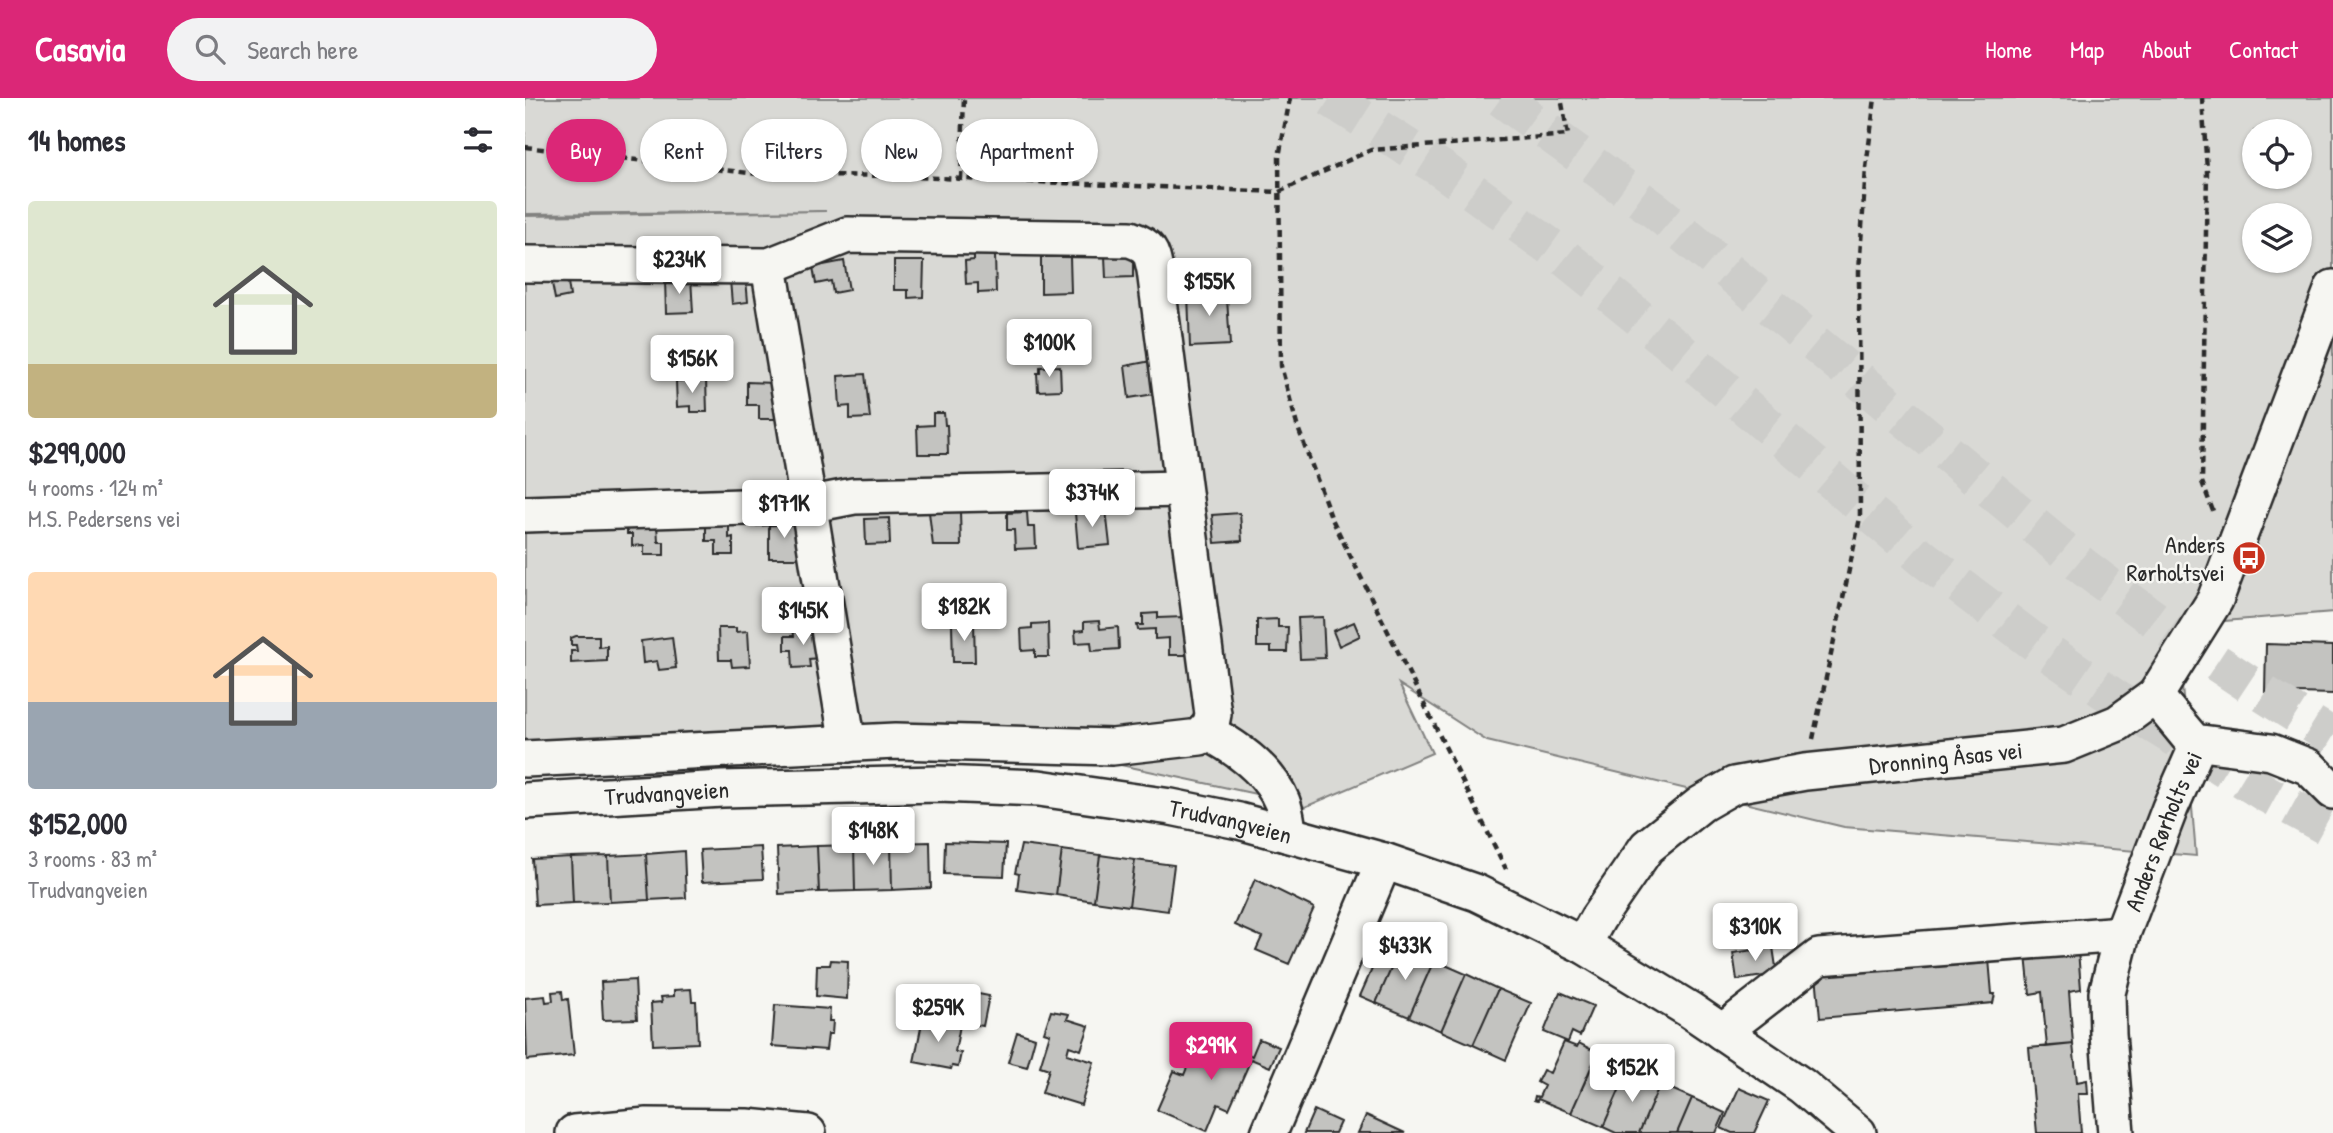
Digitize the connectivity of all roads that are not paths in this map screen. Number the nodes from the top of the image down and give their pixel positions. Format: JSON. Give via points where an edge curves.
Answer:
{"nodes":[{"id":1,"x":525,"y":264,"type":"edge"},
{"id":2,"x":769,"y":266,"type":"junction"},
{"id":3,"x":2333,"y":288,"type":"edge"},
{"id":4,"x":1182,"y":489,"type":"junction"},
{"id":5,"x":807,"y":505,"type":"junction"},
{"id":6,"x":525,"y":514,"type":"edge"},
{"id":7,"x":2155,"y":696,"type":"junction"},
{"id":8,"x":1205,"y":731,"type":"junction"},
{"id":9,"x":848,"y":744,"type":"junction"},
{"id":10,"x":525,"y":759,"type":"edge"},
{"id":11,"x":2333,"y":791,"type":"edge"},
{"id":12,"x":525,"y":801,"type":"edge"},
{"id":13,"x":1289,"y":835,"type":"junction"},
{"id":14,"x":1384,"y":862,"type":"junction"},
{"id":15,"x":2122,"y":934,"type":"junction"},
{"id":16,"x":1583,"y":945,"type":"junction"},
{"id":17,"x":1723,"y":1032,"type":"junction"},
{"id":18,"x":574,"y":1133,"type":"edge"},
{"id":19,"x":808,"y":1133,"type":"edge"},
{"id":20,"x":1269,"y":1133,"type":"edge"},
{"id":21,"x":1858,"y":1133,"type":"edge"},
{"id":22,"x":2116,"y":1133,"type":"edge"}],
"edges":[{"from":1,"to":2,"type":"street"},
{"from":2,"to":4,"type":"street","via":[[847,234],[1130,239],[1142,243],[1151,253],[1155,270]]},
{"from":2,"to":5,"type":"street"},
{"from":3,"to":7,"type":"street","via":[[2215,600]]},
{"from":4,"to":5,"type":"street","via":[[854,496]]},
{"from":4,"to":8,"type":"street","via":[[1213,714]]},
{"from":5,"to":6,"type":"street"},
{"from":5,"to":9,"type":"street"},
{"from":7,"to":11,"type":"street","via":[[2194,743],[2271,752],[2309,767]]},
{"from":7,"to":15,"type":"street","name":"Anders Rørholts vei","via":[[2197,747]]},
{"from":7,"to":16,"type":"street","name":"Dronning Åsas vei","via":[[2118,723],[2064,745],[1805,772],[1734,785],[1701,804],[1647,847]]},
{"from":8,"to":9,"type":"street","via":[[1190,739],[1111,747],[896,741]]},
{"from":8,"to":13,"type":"street","via":[[1248,759],[1267,780],[1282,802]]},
{"from":9,"to":10,"type":"street"},
{"from":12,"to":13,"type":"street","name":"Trudvangveien","via":[[790,787],[939,784],[1039,788],[1171,807]]},
{"from":13,"to":14,"type":"street","name":"Trudvangveien"},
{"from":14,"to":16,"type":"street","name":"Trudvangveien","via":[[1477,893]]},
{"from":14,"to":20,"type":"street"},
{"from":15,"to":17,"type":"street","via":[[1819,957]]},
{"from":15,"to":22,"type":"street","name":"Anders Rørholts vei","via":[[2107,993]]},
{"from":16,"to":17,"type":"street","name":"Trudvangveien"},
{"from":17,"to":21,"type":"street","name":"Trudvangveien","via":[[1803,1086]]},
{"from":18,"to":19,"type":"street","via":[[646,1126]]}]}
